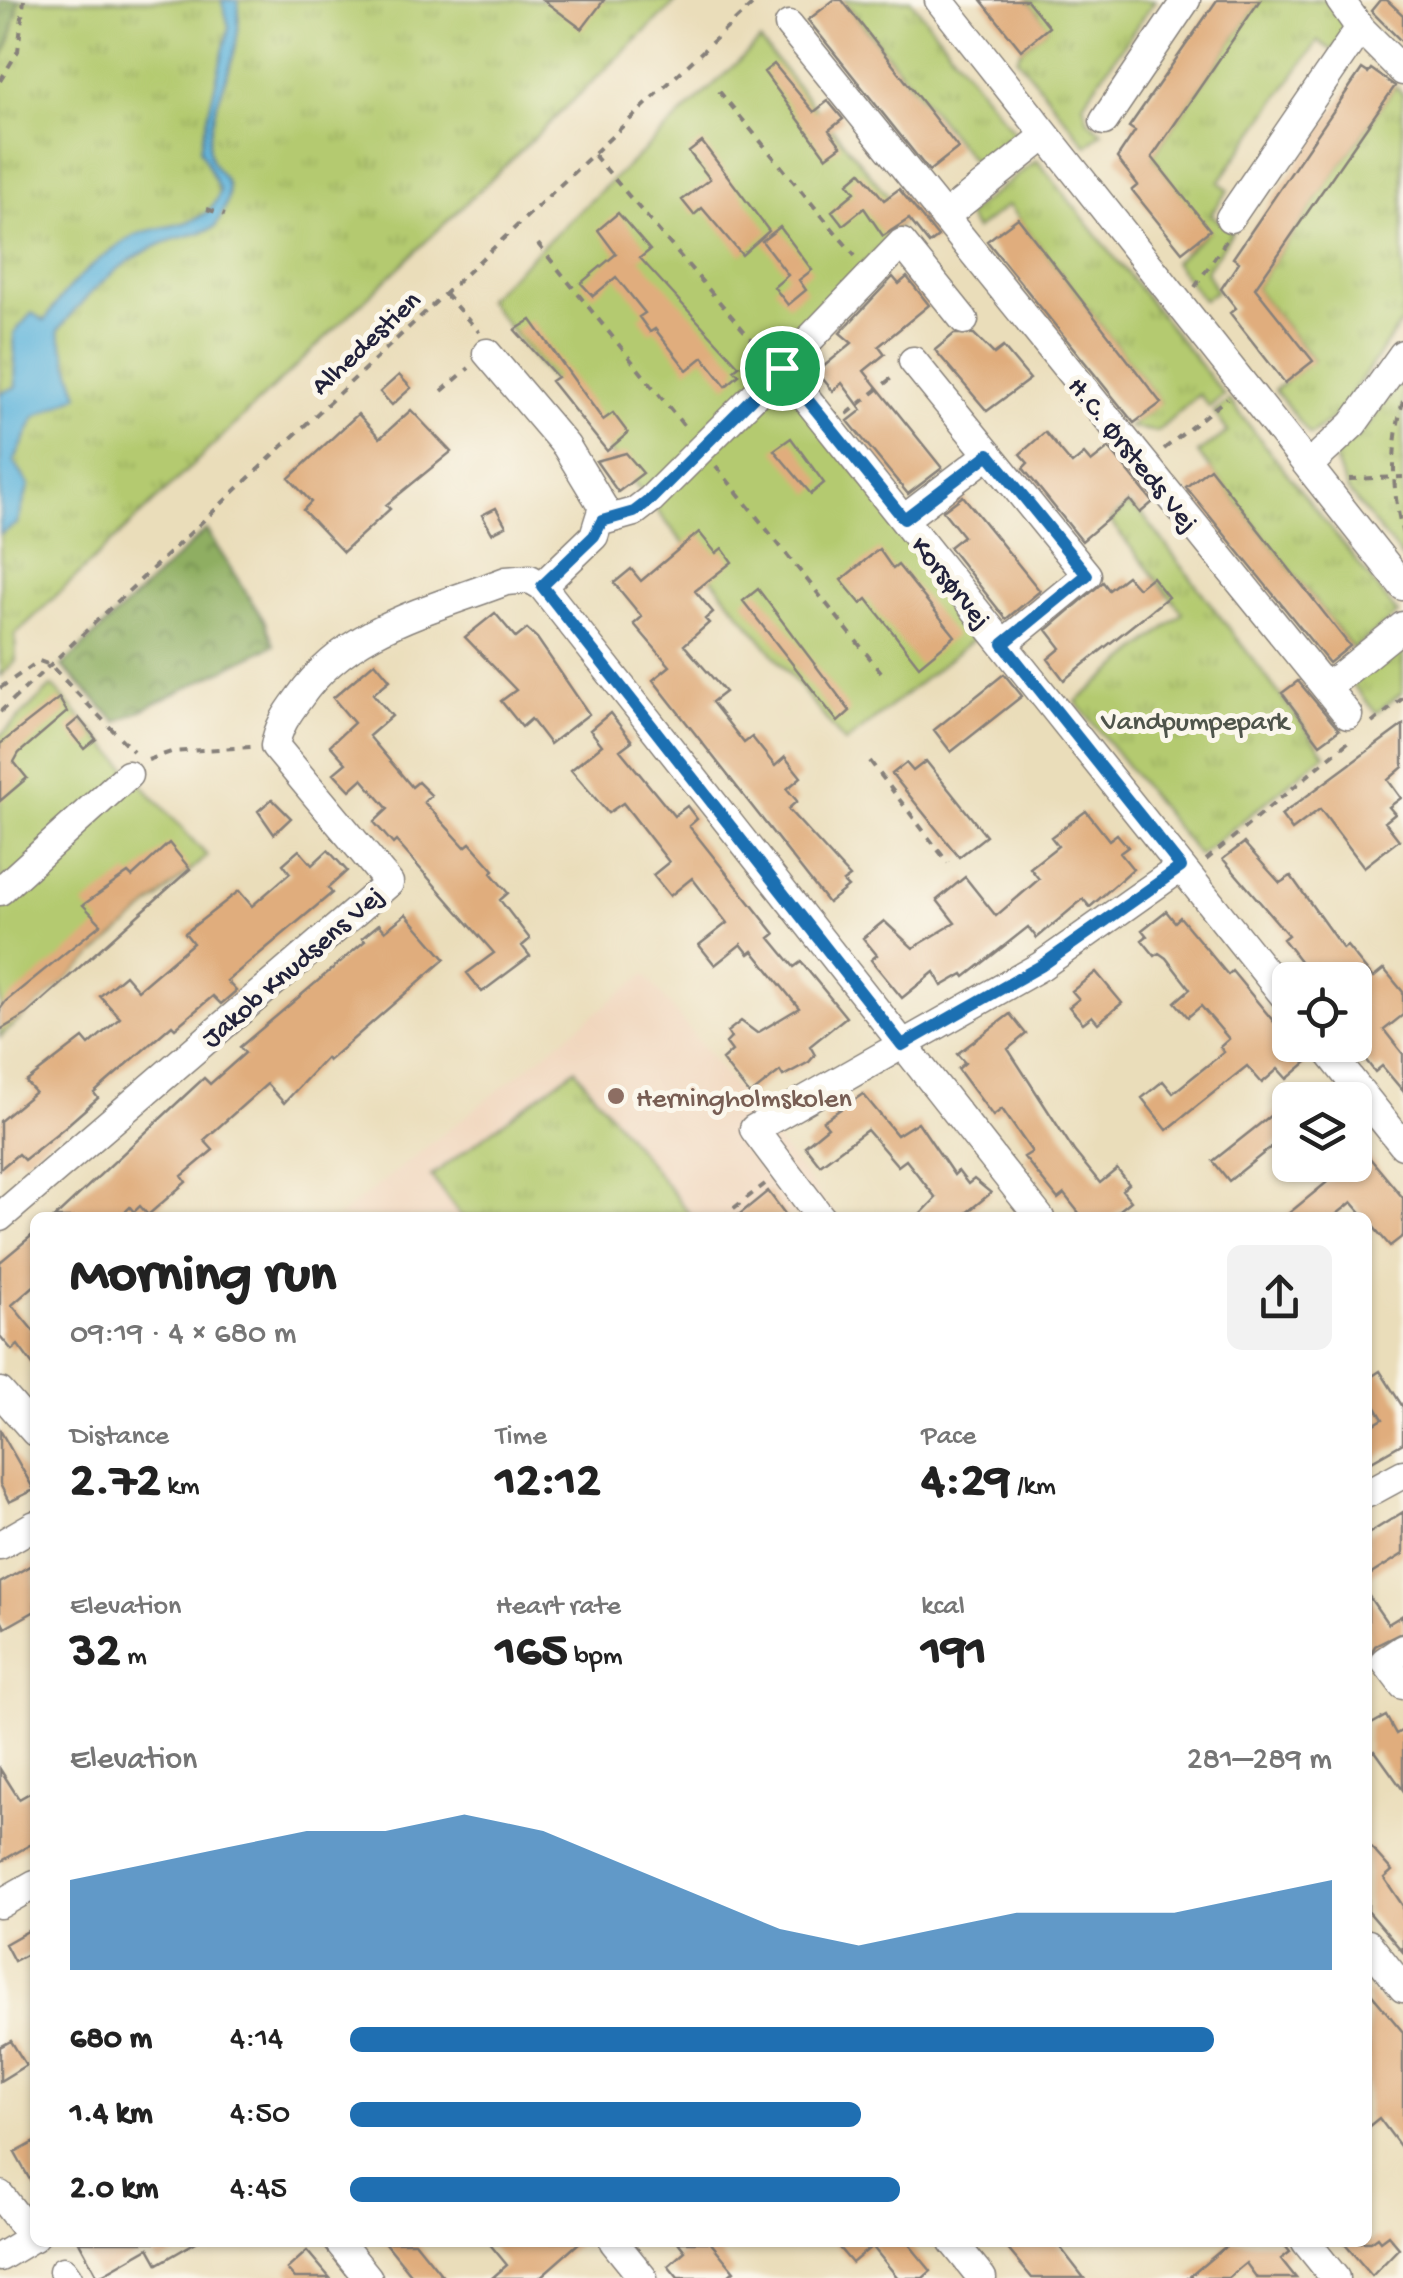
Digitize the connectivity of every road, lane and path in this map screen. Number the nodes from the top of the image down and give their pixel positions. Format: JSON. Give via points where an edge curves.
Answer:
{"nodes":[{"id":1,"x":24,"y":0,"type":"edge"},
{"id":2,"x":757,"y":0,"type":"edge"},
{"id":3,"x":939,"y":0,"type":"edge"},
{"id":4,"x":1186,"y":0,"type":"edge"},
{"id":5,"x":1340,"y":0,"type":"edge"},
{"id":6,"x":789,"y":25,"type":"dead end"},
{"id":7,"x":1360,"y":28,"type":"junction"},
{"id":8,"x":1403,"y":71,"type":"edge"},
{"id":9,"x":0,"y":81,"type":"edge"},
{"id":10,"x":719,"y":92,"type":"dead end"},
{"id":11,"x":1104,"y":120,"type":"dead end"},
{"id":12,"x":1045,"y":136,"type":"junction"},
{"id":13,"x":593,"y":153,"type":"junction"},
{"id":14,"x":207,"y":209,"type":"dead end"},
{"id":15,"x":226,"y":215,"type":"dead end"},
{"id":16,"x":944,"y":217,"type":"junction"},
{"id":17,"x":1230,"y":218,"type":"joint"},
{"id":18,"x":870,"y":275,"type":"junction"},
{"id":19,"x":1182,"y":307,"type":"junction"},
{"id":20,"x":964,"y":320,"type":"dead end"},
{"id":21,"x":488,"y":353,"type":"dead end"},
{"id":22,"x":1403,"y":354,"type":"edge"},
{"id":23,"x":913,"y":361,"type":"dead end"},
{"id":24,"x":782,"y":368,"type":"junction"},
{"id":25,"x":1243,"y":385,"type":"junction"},
{"id":26,"x":1403,"y":401,"type":"edge"},
{"id":27,"x":989,"y":454,"type":"junction"},
{"id":28,"x":1145,"y":464,"type":"junction"},
{"id":29,"x":1314,"y":473,"type":"junction"},
{"id":30,"x":1403,"y":477,"type":"edge"},
{"id":31,"x":1394,"y":478,"type":"junction"},
{"id":32,"x":904,"y":519,"type":"junction"},
{"id":33,"x":602,"y":521,"type":"junction"},
{"id":34,"x":1403,"y":534,"type":"edge"},
{"id":35,"x":536,"y":582,"type":"junction"},
{"id":36,"x":1403,"y":586,"type":"edge"},
{"id":37,"x":1403,"y":626,"type":"edge"},
{"id":38,"x":1003,"y":644,"type":"junction"},
{"id":39,"x":50,"y":665,"type":"junction"},
{"id":40,"x":0,"y":688,"type":"edge"},
{"id":41,"x":1326,"y":688,"type":"junction"},
{"id":42,"x":1403,"y":698,"type":"edge"},
{"id":43,"x":0,"y":712,"type":"edge"},
{"id":44,"x":1348,"y":715,"type":"dead end"},
{"id":45,"x":274,"y":746,"type":"junction"},
{"id":46,"x":870,"y":761,"type":"dead end"},
{"id":47,"x":128,"y":775,"type":"dead end"},
{"id":48,"x":948,"y":863,"type":"dead end"},
{"id":49,"x":1184,"y":871,"type":"junction"},
{"id":50,"x":0,"y":891,"type":"edge"},
{"id":51,"x":1272,"y":981,"type":"edge"},
{"id":52,"x":902,"y":1045,"type":"junction"},
{"id":53,"x":1338,"y":1062,"type":"edge"},
{"id":54,"x":1403,"y":1144,"type":"edge"},
{"id":55,"x":784,"y":1169,"type":"junction"},
{"id":56,"x":729,"y":1212,"type":"edge"},
{"id":57,"x":816,"y":1212,"type":"edge"},
{"id":58,"x":1035,"y":1212,"type":"edge"},
{"id":59,"x":0,"y":1218,"type":"edge"},
{"id":60,"x":0,"y":1392,"type":"edge"},
{"id":61,"x":30,"y":1426,"type":"edge"},
{"id":62,"x":1403,"y":1474,"type":"edge"},
{"id":63,"x":1372,"y":1491,"type":"edge"},
{"id":64,"x":30,"y":1528,"type":"edge"},
{"id":65,"x":0,"y":1545,"type":"edge"},
{"id":66,"x":1403,"y":1649,"type":"edge"},
{"id":67,"x":1403,"y":1685,"type":"edge"},
{"id":68,"x":30,"y":1887,"type":"edge"},
{"id":69,"x":0,"y":1904,"type":"edge"},
{"id":70,"x":1372,"y":1949,"type":"edge"},
{"id":71,"x":1403,"y":1988,"type":"edge"},
{"id":72,"x":0,"y":2195,"type":"edge"},
{"id":73,"x":30,"y":2232,"type":"edge"},
{"id":74,"x":30,"y":2239,"type":"edge"},
{"id":75,"x":343,"y":2247,"type":"edge"},
{"id":76,"x":618,"y":2247,"type":"edge"},
{"id":77,"x":957,"y":2247,"type":"edge"},
{"id":78,"x":1310,"y":2247,"type":"edge"},
{"id":79,"x":0,"y":2256,"type":"edge"},
{"id":80,"x":368,"y":2278,"type":"edge"},
{"id":81,"x":643,"y":2278,"type":"edge"},
{"id":82,"x":982,"y":2278,"type":"edge"},
{"id":83,"x":1335,"y":2278,"type":"edge"}],
"edges":[{"from":1,"to":9,"type":"path","via":[[18,51]]},
{"from":2,"to":13,"type":"path","name":"Alhedestien"},
{"from":3,"to":12,"type":"street"},
{"from":4,"to":11,"type":"street"},
{"from":5,"to":7,"type":"street"},
{"from":6,"to":16,"type":"street","name":"H.C. Ørsteds Vej"},
{"from":7,"to":8,"type":"street"},
{"from":7,"to":17,"type":"street"},
{"from":10,"to":18,"type":"path"},
{"from":12,"to":16,"type":"street"},
{"from":12,"to":19,"type":"street"},
{"from":13,"to":24,"type":"path"},
{"from":13,"to":39,"type":"path","name":"Alhedestien"},
{"from":14,"to":15,"type":"path"},
{"from":16,"to":28,"type":"street","name":"H.C. Ørsteds Vej"},
{"from":17,"to":19,"type":"path","via":[[1232,232]]},
{"from":18,"to":20,"type":"street","via":[[902,243]]},
{"from":18,"to":24,"type":"street"},
{"from":19,"to":25,"type":"street"},
{"from":21,"to":33,"type":"street","via":[[566,446],[603,507]]},
{"from":22,"to":29,"type":"street"},
{"from":23,"to":27,"type":"street","name":"Korsørvej"},
{"from":24,"to":32,"type":"street","name":"Korsørvej"},
{"from":24,"to":33,"type":"street","via":[[651,499]]},
{"from":25,"to":28,"type":"path"},
{"from":25,"to":29,"type":"street"},
{"from":26,"to":31,"type":"path"},
{"from":27,"to":32,"type":"street","name":"Korsørvej"},
{"from":27,"to":38,"type":"street","name":"Korsørvej","via":[[1087,575]]},
{"from":28,"to":41,"type":"street","name":"H.C. Ørsteds Vej"},
{"from":29,"to":31,"type":"path"},
{"from":29,"to":36,"type":"street"},
{"from":30,"to":31,"type":"path"},
{"from":31,"to":34,"type":"path"},
{"from":32,"to":38,"type":"street","name":"Korsørvej"},
{"from":33,"to":35,"type":"street","via":[[594,536]]},
{"from":35,"to":45,"type":"street","via":[[506,581],[363,636],[316,674],[278,728]]},
{"from":35,"to":52,"type":"street"},
{"from":37,"to":41,"type":"street"},
{"from":38,"to":49,"type":"street","name":"Korsørvej"},
{"from":39,"to":40,"type":"path","via":[[40,661],[22,668]]},
{"from":39,"to":43,"type":"path","name":"Alhedestien"},
{"from":39,"to":45,"type":"path","via":[[143,762],[171,752]]},
{"from":41,"to":44,"type":"street","name":"H.C. Ørsteds Vej"},
{"from":42,"to":49,"type":"path"},
{"from":45,"to":59,"type":"street","name":"Jakob Knudsens Vej","via":[[389,883]]},
{"from":46,"to":48,"type":"path"},
{"from":47,"to":50,"type":"street"},
{"from":49,"to":51,"type":"street","name":"Korsørvej"},
{"from":49,"to":52,"type":"street","via":[[1041,966]]},
{"from":52,"to":55,"type":"street","via":[[754,1128]]},
{"from":52,"to":58,"type":"street"},
{"from":53,"to":54,"type":"street"},
{"from":55,"to":56,"type":"path"},
{"from":55,"to":57,"type":"street"},
{"from":60,"to":61,"type":"street"},
{"from":62,"to":63,"type":"street"},
{"from":64,"to":65,"type":"street"},
{"from":66,"to":67,"type":"street","via":[[1386,1661]]},
{"from":68,"to":69,"type":"street"},
{"from":70,"to":71,"type":"street"},
{"from":72,"to":73,"type":"street"},
{"from":74,"to":79,"type":"street"},
{"from":75,"to":80,"type":"street"},
{"from":76,"to":81,"type":"street"},
{"from":77,"to":82,"type":"street"},
{"from":78,"to":83,"type":"street"}]}
